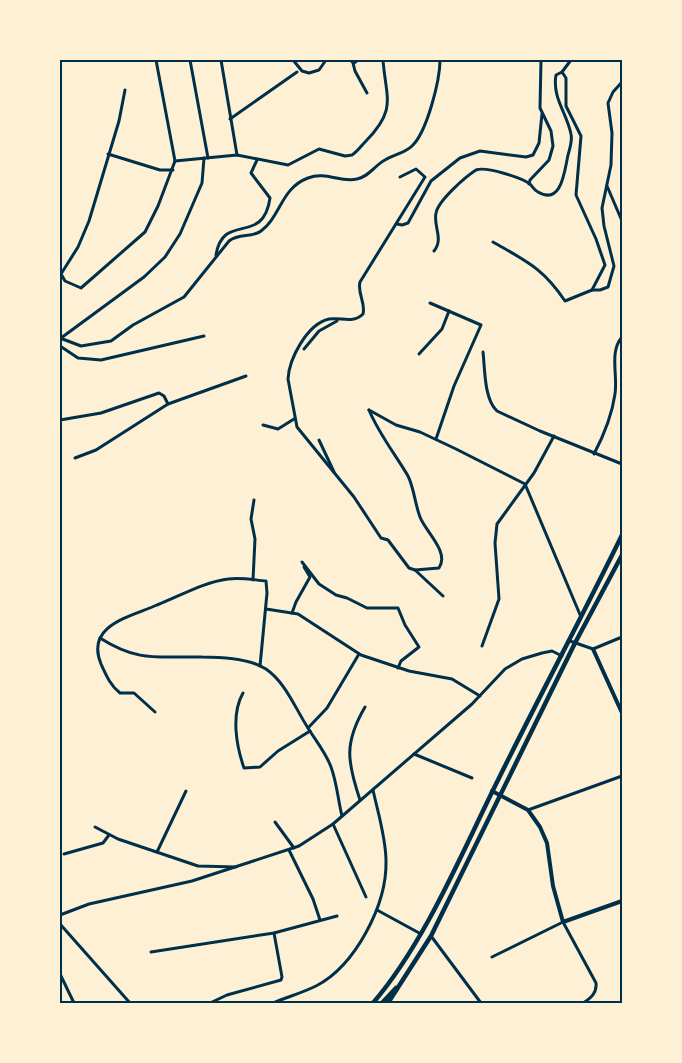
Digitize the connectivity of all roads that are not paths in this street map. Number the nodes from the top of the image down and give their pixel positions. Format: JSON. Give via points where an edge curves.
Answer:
{"nodes":[{"id":1,"x":156,"y":60,"type":"edge"},
{"id":2,"x":190,"y":60,"type":"edge"},
{"id":3,"x":221,"y":60,"type":"edge"},
{"id":4,"x":293,"y":60,"type":"edge"},
{"id":5,"x":326,"y":60,"type":"edge"},
{"id":6,"x":358,"y":60,"type":"edge"},
{"id":7,"x":383,"y":60,"type":"edge"},
{"id":8,"x":440,"y":60,"type":"edge"},
{"id":9,"x":541,"y":60,"type":"edge"},
{"id":10,"x":571,"y":60,"type":"edge"},
{"id":11,"x":352,"y":61,"type":"edge"},
{"id":12,"x":297,"y":72,"type":"dead end"},
{"id":13,"x":562,"y":72,"type":"junction"},
{"id":14,"x":622,"y":82,"type":"edge"},
{"id":15,"x":125,"y":90,"type":"dead end"},
{"id":16,"x":367,"y":93,"type":"dead end"},
{"id":17,"x":542,"y":114,"type":"junction"},
{"id":18,"x":230,"y":119,"type":"junction"},
{"id":19,"x":108,"y":154,"type":"junction"},
{"id":20,"x":237,"y":155,"type":"junction"},
{"id":21,"x":206,"y":158,"type":"junction"},
{"id":22,"x":257,"y":160,"type":"junction"},
{"id":23,"x":175,"y":162,"type":"junction"},
{"id":24,"x":173,"y":170,"type":"junction"},
{"id":25,"x":400,"y":177,"type":"dead end"},
{"id":26,"x":529,"y":184,"type":"junction"},
{"id":27,"x":607,"y":186,"type":"junction"},
{"id":28,"x":622,"y":221,"type":"edge"},
{"id":29,"x":397,"y":224,"type":"junction"},
{"id":30,"x":493,"y":242,"type":"dead end"},
{"id":31,"x":434,"y":251,"type":"dead end"},
{"id":32,"x":216,"y":256,"type":"junction"},
{"id":33,"x":592,"y":290,"type":"junction"},
{"id":34,"x":430,"y":303,"type":"dead end"},
{"id":35,"x":449,"y":312,"type":"junction"},
{"id":36,"x":342,"y":320,"type":"junction"},
{"id":37,"x":204,"y":336,"type":"dead end"},
{"id":38,"x":622,"y":337,"type":"edge"},
{"id":39,"x":60,"y":338,"type":"edge"},
{"id":40,"x":60,"y":346,"type":"edge"},
{"id":41,"x":304,"y":349,"type":"dead end"},
{"id":42,"x":483,"y":352,"type":"dead end"},
{"id":43,"x":419,"y":354,"type":"dead end"},
{"id":44,"x":246,"y":376,"type":"dead end"},
{"id":45,"x":168,"y":404,"type":"junction"},
{"id":46,"x":294,"y":419,"type":"junction"},
{"id":47,"x":60,"y":420,"type":"edge"},
{"id":48,"x":263,"y":425,"type":"dead end"},
{"id":49,"x":554,"y":436,"type":"junction"},
{"id":50,"x":436,"y":439,"type":"junction"},
{"id":51,"x":319,"y":440,"type":"dead end"},
{"id":52,"x":594,"y":454,"type":"junction"},
{"id":53,"x":75,"y":458,"type":"dead end"},
{"id":54,"x":622,"y":464,"type":"edge"},
{"id":55,"x":336,"y":475,"type":"junction"},
{"id":56,"x":525,"y":484,"type":"junction"},
{"id":57,"x":254,"y":500,"type":"dead end"},
{"id":58,"x":622,"y":535,"type":"edge"},
{"id":59,"x":622,"y":555,"type":"edge"},
{"id":60,"x":415,"y":570,"type":"junction"},
{"id":61,"x":253,"y":580,"type":"junction"},
{"id":62,"x":443,"y":596,"type":"dead end"},
{"id":63,"x":266,"y":609,"type":"junction"},
{"id":64,"x":292,"y":613,"type":"junction"},
{"id":65,"x":582,"y":619,"type":"junction"},
{"id":66,"x":622,"y":637,"type":"edge"},
{"id":67,"x":100,"y":638,"type":"junction"},
{"id":68,"x":573,"y":642,"type":"junction"},
{"id":69,"x":482,"y":646,"type":"dead end"},
{"id":70,"x":593,"y":650,"type":"junction"},
{"id":71,"x":359,"y":654,"type":"junction"},
{"id":72,"x":562,"y":656,"type":"junction"},
{"id":73,"x":260,"y":666,"type":"junction"},
{"id":74,"x":398,"y":668,"type":"junction"},
{"id":75,"x":243,"y":693,"type":"dead end"},
{"id":76,"x":480,"y":696,"type":"junction"},
{"id":77,"x":365,"y":707,"type":"dead end"},
{"id":78,"x":155,"y":712,"type":"dead end"},
{"id":79,"x":622,"y":713,"type":"edge"},
{"id":80,"x":309,"y":730,"type":"junction"},
{"id":81,"x":414,"y":754,"type":"junction"},
{"id":82,"x":622,"y":776,"type":"edge"},
{"id":83,"x":472,"y":778,"type":"dead end"},
{"id":84,"x":373,"y":790,"type":"junction"},
{"id":85,"x":186,"y":791,"type":"dead end"},
{"id":86,"x":492,"y":791,"type":"junction"},
{"id":87,"x":501,"y":795,"type":"junction"},
{"id":88,"x":360,"y":800,"type":"junction"},
{"id":89,"x":528,"y":810,"type":"junction"},
{"id":90,"x":342,"y":816,"type":"junction"},
{"id":91,"x":274,"y":822,"type":"dead end"},
{"id":92,"x":333,"y":824,"type":"junction"},
{"id":93,"x":95,"y":827,"type":"dead end"},
{"id":94,"x":109,"y":835,"type":"junction"},
{"id":95,"x":294,"y":848,"type":"junction"},
{"id":96,"x":288,"y":850,"type":"junction"},
{"id":97,"x":157,"y":852,"type":"junction"},
{"id":98,"x":64,"y":854,"type":"dead end"},
{"id":99,"x":239,"y":868,"type":"junction"},
{"id":100,"x":366,"y":897,"type":"dead end"},
{"id":101,"x":622,"y":901,"type":"edge"},
{"id":102,"x":377,"y":910,"type":"junction"},
{"id":103,"x":60,"y":915,"type":"edge"},
{"id":104,"x":337,"y":916,"type":"dead end"},
{"id":105,"x":320,"y":920,"type":"junction"},
{"id":106,"x":563,"y":922,"type":"junction"},
{"id":107,"x":60,"y":924,"type":"edge"},
{"id":108,"x":274,"y":933,"type":"junction"},
{"id":109,"x":421,"y":934,"type":"junction"},
{"id":110,"x":431,"y":936,"type":"junction"},
{"id":111,"x":151,"y":952,"type":"dead end"},
{"id":112,"x":492,"y":957,"type":"dead end"},
{"id":113,"x":60,"y":974,"type":"edge"},
{"id":114,"x":407,"y":976,"type":"junction"},
{"id":115,"x":393,"y":980,"type":"junction"},
{"id":116,"x":74,"y":1003,"type":"edge"},
{"id":117,"x":130,"y":1003,"type":"edge"},
{"id":118,"x":210,"y":1003,"type":"edge"},
{"id":119,"x":273,"y":1003,"type":"edge"},
{"id":120,"x":373,"y":1003,"type":"edge"},
{"id":121,"x":380,"y":1003,"type":"edge"},
{"id":122,"x":388,"y":1003,"type":"edge"},
{"id":123,"x":481,"y":1003,"type":"edge"},
{"id":124,"x":583,"y":1003,"type":"edge"}],
"edges":[{"from":1,"to":23,"type":"street"},
{"from":2,"to":21,"type":"street"},
{"from":3,"to":18,"type":"street"},
{"from":4,"to":5,"type":"street","via":[[308,73],[319,70]]},
{"from":6,"to":11,"type":"street"},
{"from":7,"to":22,"type":"street","via":[[388,93],[385,116],[377,130],[354,154],[345,156],[319,150],[288,165]]},
{"from":8,"to":32,"type":"street","via":[[437,92],[417,140],[410,148],[358,179],[322,175],[302,180],[285,195],[263,230],[233,238]]},
{"from":9,"to":17,"type":"street","via":[[539,101]]},
{"from":10,"to":13,"type":"street"},
{"from":11,"to":16,"type":"street"},
{"from":12,"to":18,"type":"street"},
{"from":13,"to":26,"type":"street","via":[[556,75],[556,91],[571,137],[562,182],[556,192],[546,196]]},
{"from":13,"to":33,"type":"street","via":[[566,78],[566,106],[581,136],[576,196],[605,265]]},
{"from":14,"to":27,"type":"street","via":[[608,103],[612,133]]},
{"from":15,"to":19,"type":"street"},
{"from":17,"to":26,"type":"street","via":[[551,132],[553,146],[549,160]]},
{"from":17,"to":29,"type":"street","via":[[539,143],[532,155],[480,151],[467,155],[431,181],[408,223]]},
{"from":18,"to":20,"type":"street"},
{"from":19,"to":24,"type":"street","via":[[160,170]]},
{"from":19,"to":24,"type":"street","via":[[85,234],[61,274],[65,281],[81,288],[142,235]]},
{"from":20,"to":21,"type":"street"},
{"from":20,"to":22,"type":"street"},
{"from":21,"to":23,"type":"street"},
{"from":21,"to":39,"type":"street","via":[[202,183],[180,234],[165,257],[144,277]]},
{"from":22,"to":32,"type":"street","via":[[251,173],[270,198],[265,216],[251,228],[227,233]]},
{"from":23,"to":24,"type":"street"},
{"from":25,"to":29,"type":"street","via":[[416,169],[425,177]]},
{"from":26,"to":31,"type":"street","via":[[497,170],[484,168],[472,172],[438,206],[435,217],[439,239]]},
{"from":27,"to":28,"type":"street"},
{"from":27,"to":33,"type":"street","via":[[602,208],[614,270],[608,287]]},
{"from":29,"to":36,"type":"street","via":[[360,282],[363,314]]},
{"from":30,"to":33,"type":"street","via":[[533,264],[565,301]]},
{"from":32,"to":39,"type":"street","via":[[194,288],[180,301],[133,325],[111,341],[81,346]]},
{"from":34,"to":35,"type":"street"},
{"from":35,"to":43,"type":"street","via":[[442,330]]},
{"from":35,"to":50,"type":"street","via":[[481,325],[454,386]]},
{"from":36,"to":41,"type":"street","via":[[325,326]]},
{"from":36,"to":46,"type":"street","via":[[330,319],[318,324],[298,349],[288,373]]},
{"from":37,"to":40,"type":"street","via":[[101,360],[78,358]]},
{"from":38,"to":52,"type":"street","via":[[614,350],[616,386],[612,407],[605,433]]},
{"from":42,"to":49,"type":"street","via":[[492,406]]},
{"from":44,"to":45,"type":"street"},
{"from":45,"to":47,"type":"street","via":[[158,393],[100,413]]},
{"from":45,"to":53,"type":"street","via":[[96,450]]},
{"from":46,"to":48,"type":"street","via":[[278,429]]},
{"from":46,"to":55,"type":"street","via":[[301,433]]},
{"from":49,"to":52,"type":"street"},
{"from":49,"to":56,"type":"street"},
{"from":50,"to":56,"type":"street"},
{"from":50,"to":60,"type":"street","via":[[396,425],[369,410],[408,477],[420,516],[441,556],[439,568]]},
{"from":51,"to":55,"type":"street"},
{"from":52,"to":54,"type":"street"},
{"from":55,"to":60,"type":"street","via":[[381,538],[388,540],[409,568]]},
{"from":56,"to":65,"type":"street"},
{"from":56,"to":69,"type":"street","via":[[497,524],[495,543],[499,592]]},
{"from":57,"to":61,"type":"street"},
{"from":58,"to":65,"type":"main road"},
{"from":59,"to":68,"type":"main road"},
{"from":60,"to":62,"type":"street"},
{"from":61,"to":63,"type":"street","via":[[266,581]]},
{"from":61,"to":67,"type":"street","via":[[229,578],[189,591],[118,622]]},
{"from":63,"to":64,"type":"street"},
{"from":63,"to":73,"type":"street"},
{"from":64,"to":71,"type":"street"},
{"from":64,"to":74,"type":"street","via":[[310,577],[303,564],[324,588],[336,595],[367,608],[398,608],[420,647],[401,661]]},
{"from":65,"to":68,"type":"main road"},
{"from":66,"to":70,"type":"street"},
{"from":67,"to":73,"type":"street","via":[[122,651],[146,657],[211,658]]},
{"from":67,"to":78,"type":"street","via":[[96,646],[109,682],[120,693],[134,693]]},
{"from":68,"to":70,"type":"street"},
{"from":68,"to":72,"type":"main road"},
{"from":68,"to":87,"type":"main road"},
{"from":70,"to":79,"type":"street"},
{"from":71,"to":74,"type":"street"},
{"from":71,"to":80,"type":"street","via":[[327,708]]},
{"from":72,"to":76,"type":"street","via":[[552,651],[522,659],[505,668]]},
{"from":72,"to":86,"type":"main road"},
{"from":73,"to":80,"type":"street","via":[[283,687]]},
{"from":74,"to":76,"type":"street","via":[[452,679]]},
{"from":75,"to":80,"type":"street","via":[[236,705],[237,748],[244,768],[260,767]]},
{"from":76,"to":81,"type":"street"},
{"from":77,"to":88,"type":"street","via":[[355,726],[348,755]]},
{"from":80,"to":90,"type":"street","via":[[331,765]]},
{"from":81,"to":83,"type":"street"},
{"from":81,"to":84,"type":"street"},
{"from":82,"to":89,"type":"street"},
{"from":84,"to":88,"type":"street"},
{"from":84,"to":102,"type":"street","via":[[386,861]]},
{"from":85,"to":97,"type":"street"},
{"from":86,"to":87,"type":"street"},
{"from":86,"to":109,"type":"main road"},
{"from":87,"to":89,"type":"street"},
{"from":87,"to":110,"type":"main road"},
{"from":88,"to":90,"type":"street"},
{"from":89,"to":106,"type":"street","via":[[547,844],[553,886]]},
{"from":90,"to":92,"type":"street"},
{"from":91,"to":95,"type":"street"},
{"from":92,"to":95,"type":"street"},
{"from":92,"to":100,"type":"street"},
{"from":93,"to":94,"type":"street"},
{"from":94,"to":97,"type":"street"},
{"from":94,"to":98,"type":"street","via":[[103,843]]},
{"from":95,"to":96,"type":"street"},
{"from":96,"to":99,"type":"street"},
{"from":96,"to":105,"type":"street","via":[[313,898]]},
{"from":97,"to":99,"type":"street","via":[[198,866]]},
{"from":99,"to":103,"type":"street","via":[[89,904]]},
{"from":101,"to":106,"type":"street"},
{"from":102,"to":109,"type":"street"},
{"from":102,"to":119,"type":"street","via":[[357,947],[342,965],[317,986]]},
{"from":104,"to":105,"type":"street"},
{"from":105,"to":108,"type":"street"},
{"from":106,"to":112,"type":"street"},
{"from":106,"to":124,"type":"street","via":[[596,983],[595,992]]},
{"from":107,"to":117,"type":"street"},
{"from":108,"to":111,"type":"street"},
{"from":108,"to":118,"type":"street","via":[[281,980]]},
{"from":109,"to":115,"type":"main road"},
{"from":110,"to":114,"type":"main road"},
{"from":110,"to":123,"type":"street"},
{"from":113,"to":116,"type":"street"},
{"from":114,"to":121,"type":"main road"},
{"from":114,"to":122,"type":"main road"},
{"from":115,"to":120,"type":"main road"},
{"from":115,"to":121,"type":"main road"}]}
